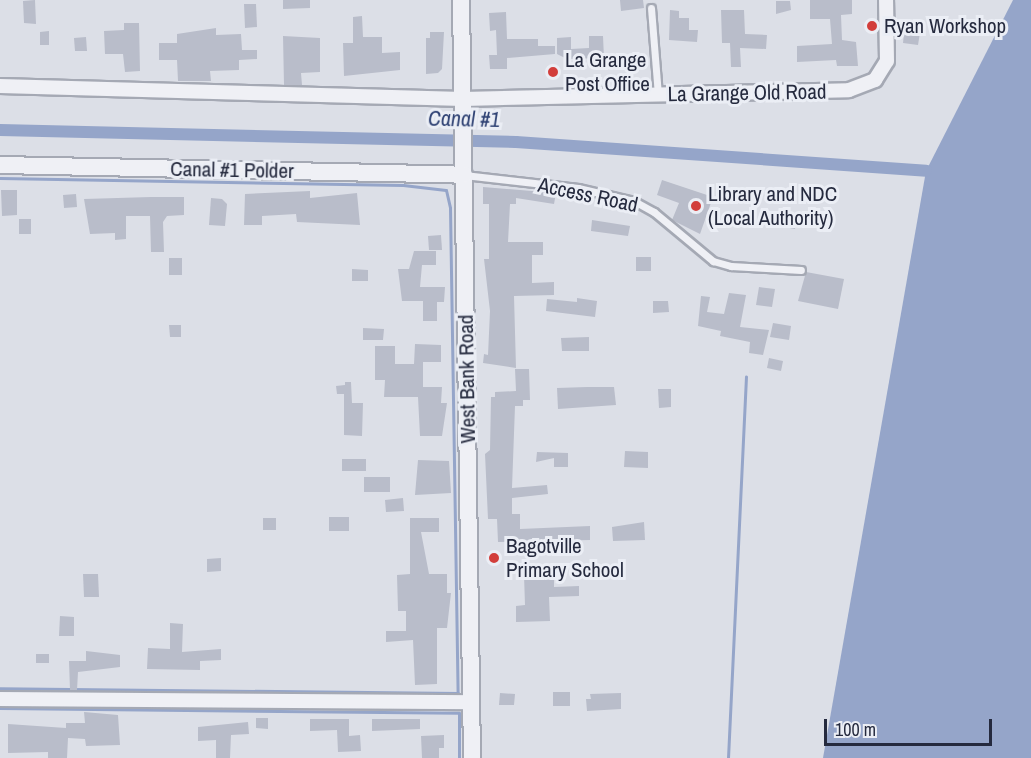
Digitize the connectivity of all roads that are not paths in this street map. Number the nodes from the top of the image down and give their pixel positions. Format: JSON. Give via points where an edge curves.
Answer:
{"nodes":[{"id":1,"x":462,"y":0,"type":"edge"},
{"id":2,"x":886,"y":0,"type":"edge"},
{"id":3,"x":651,"y":8,"type":"dead end"},
{"id":4,"x":0,"y":86,"type":"edge"},
{"id":5,"x":658,"y":95,"type":"junction"},
{"id":6,"x":463,"y":105,"type":"junction"},
{"id":7,"x":0,"y":165,"type":"edge"},
{"id":8,"x":464,"y":167,"type":"junction"},
{"id":9,"x":801,"y":270,"type":"dead end"},
{"id":10,"x":0,"y":699,"type":"edge"},
{"id":11,"x":471,"y":702,"type":"junction"},
{"id":12,"x":472,"y":758,"type":"edge"}],
"edges":[{"from":1,"to":6,"type":"street","name":"West Bank Road"},
{"from":2,"to":5,"type":"street","name":"La Grange Old Road","via":[[887,61],[875,80],[849,90]]},
{"from":3,"to":5,"type":"lane"},
{"from":4,"to":6,"type":"street","name":"La Grange Old Road"},
{"from":5,"to":6,"type":"street","name":"La Grange Old Road"},
{"from":6,"to":8,"type":"street","name":"West Bank Road"},
{"from":7,"to":8,"type":"street","name":"Canal #1 Polder"},
{"from":8,"to":9,"type":"lane","name":"Access Road","via":[[634,201],[654,212],[713,261],[731,266]]},
{"from":8,"to":11,"type":"street","name":"West Bank Road"},
{"from":10,"to":11,"type":"street"},
{"from":11,"to":12,"type":"street","name":"West Bank Road"}]}
